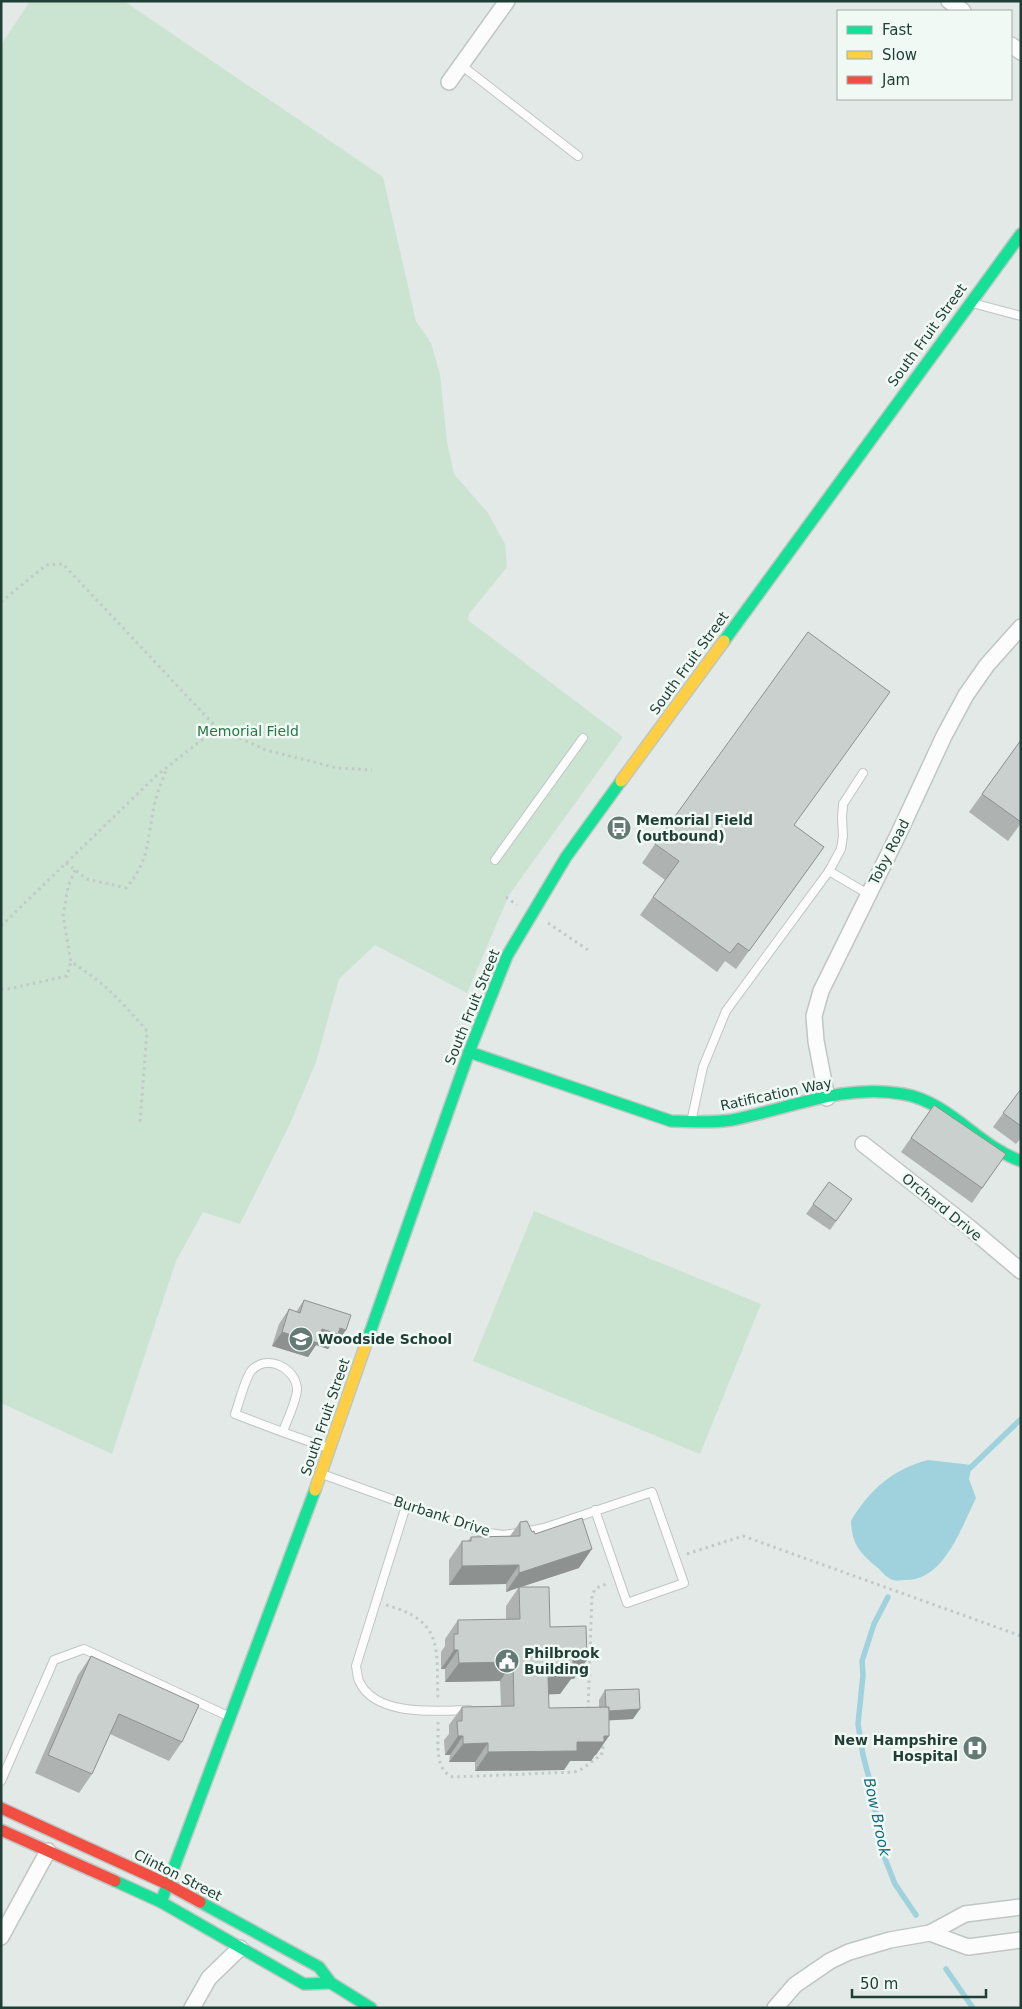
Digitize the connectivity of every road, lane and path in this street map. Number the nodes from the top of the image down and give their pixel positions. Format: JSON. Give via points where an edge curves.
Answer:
{"nodes":[{"id":1,"x":507,"y":1,"type":"edge"},
{"id":2,"x":949,"y":1,"type":"edge"},
{"id":3,"x":962,"y":10,"type":"edge"},
{"id":4,"x":461,"y":65,"type":"junction"},
{"id":5,"x":449,"y":82,"type":"dead end"},
{"id":6,"x":578,"y":156,"type":"dead end"},
{"id":7,"x":1021,"y":234,"type":"edge"},
{"id":8,"x":970,"y":302,"type":"junction"},
{"id":9,"x":1021,"y":316,"type":"edge"},
{"id":10,"x":1,"y":602,"type":"edge"},
{"id":11,"x":1021,"y":627,"type":"edge"},
{"id":12,"x":217,"y":728,"type":"junction"},
{"id":13,"x":583,"y":738,"type":"dead end"},
{"id":14,"x":167,"y":768,"type":"junction"},
{"id":15,"x":372,"y":770,"type":"dead end"},
{"id":16,"x":863,"y":773,"type":"dead end"},
{"id":17,"x":495,"y":860,"type":"dead end"},
{"id":18,"x":66,"y":863,"type":"junction"},
{"id":19,"x":75,"y":870,"type":"junction"},
{"id":20,"x":829,"y":871,"type":"junction"},
{"id":21,"x":868,"y":894,"type":"junction"},
{"id":22,"x":1,"y":926,"type":"edge"},
{"id":23,"x":569,"y":936,"type":"dead end"},
{"id":24,"x":591,"y":952,"type":"dead end"},
{"id":25,"x":71,"y":962,"type":"junction"},
{"id":26,"x":1,"y":988,"type":"edge"},
{"id":27,"x":469,"y":1052,"type":"junction"},
{"id":28,"x":827,"y":1098,"type":"junction"},
{"id":29,"x":140,"y":1122,"type":"dead end"},
{"id":30,"x":690,"y":1124,"type":"junction"},
{"id":31,"x":863,"y":1144,"type":"dead end"},
{"id":32,"x":1021,"y":1161,"type":"edge"},
{"id":33,"x":1021,"y":1271,"type":"edge"},
{"id":34,"x":282,"y":1432,"type":"junction"},
{"id":35,"x":330,"y":1448,"type":"junction"},
{"id":36,"x":320,"y":1474,"type":"junction"},
{"id":37,"x":406,"y":1506,"type":"junction"},
{"id":38,"x":594,"y":1510,"type":"junction"},
{"id":39,"x":676,"y":1558,"type":"junction"},
{"id":40,"x":596,"y":1588,"type":"dead end"},
{"id":41,"x":401,"y":1609,"type":"dead end"},
{"id":42,"x":1021,"y":1636,"type":"edge"},
{"id":43,"x":473,"y":1710,"type":"edge"},
{"id":44,"x":438,"y":1711,"type":"junction"},
{"id":45,"x":588,"y":1714,"type":"edge"},
{"id":46,"x":230,"y":1717,"type":"junction"},
{"id":47,"x":602,"y":1736,"type":"edge"},
{"id":48,"x":1,"y":1781,"type":"edge"},
{"id":49,"x":1,"y":1808,"type":"edge"},
{"id":50,"x":1,"y":1830,"type":"edge"},
{"id":51,"x":48,"y":1851,"type":"junction"},
{"id":52,"x":168,"y":1884,"type":"junction"},
{"id":53,"x":161,"y":1902,"type":"junction"},
{"id":54,"x":1021,"y":1907,"type":"edge"},
{"id":55,"x":930,"y":1933,"type":"junction"},
{"id":56,"x":1,"y":1937,"type":"edge"},
{"id":57,"x":1021,"y":1940,"type":"edge"},
{"id":58,"x":240,"y":1948,"type":"junction"},
{"id":59,"x":331,"y":1983,"type":"junction"},
{"id":60,"x":192,"y":2008,"type":"edge"},
{"id":61,"x":371,"y":2008,"type":"edge"},
{"id":62,"x":775,"y":2008,"type":"edge"}],
"edges":[{"from":1,"to":4,"type":"street"},
{"from":2,"to":3,"type":"street"},
{"from":4,"to":5,"type":"street"},
{"from":4,"to":6,"type":"lane"},
{"from":7,"to":8,"type":"street","name":"South Fruit Street"},
{"from":8,"to":9,"type":"lane"},
{"from":8,"to":27,"type":"street","name":"South Fruit Street","via":[[566,858],[508,956]]},
{"from":10,"to":12,"type":"path","via":[[46,565],[63,564]]},
{"from":11,"to":21,"type":"street","name":"Toby Road","via":[[987,665],[966,695]]},
{"from":12,"to":14,"type":"path"},
{"from":12,"to":15,"type":"path","via":[[266,750],[337,768]]},
{"from":13,"to":17,"type":"lane"},
{"from":14,"to":18,"type":"path"},
{"from":14,"to":19,"type":"path","via":[[155,801],[147,853],[126,888],[87,879]]},
{"from":16,"to":20,"type":"lane","via":[[843,804],[841,848]]},
{"from":18,"to":19,"type":"path"},
{"from":18,"to":22,"type":"path"},
{"from":19,"to":25,"type":"path","via":[[63,916]]},
{"from":20,"to":21,"type":"lane"},
{"from":20,"to":30,"type":"lane","via":[[726,1011],[703,1067]]},
{"from":21,"to":28,"type":"street","name":"Toby Road","via":[[821,991],[814,1016]]},
{"from":23,"to":24,"type":"path"},
{"from":25,"to":26,"type":"path","via":[[67,976]]},
{"from":25,"to":29,"type":"path","via":[[92,975],[147,1031]]},
{"from":27,"to":30,"type":"street","name":"Ratification Way","via":[[671,1121]]},
{"from":27,"to":35,"type":"street","name":"South Fruit Street"},
{"from":28,"to":30,"type":"street","name":"Ratification Way","via":[[731,1121]]},
{"from":28,"to":32,"type":"street","name":"Ratification Way","via":[[880,1092],[903,1094],[928,1102]]},
{"from":31,"to":33,"type":"street","name":"Orchard Drive"},
{"from":34,"to":34,"type":"lane","via":[[297,1390],[293,1374],[271,1363],[259,1366],[251,1372],[235,1414]]},
{"from":34,"to":35,"type":"lane"},
{"from":35,"to":36,"type":"street","name":"South Fruit Street"},
{"from":36,"to":37,"type":"lane","name":"Burbank Drive"},
{"from":36,"to":46,"type":"street","name":"South Fruit Street"},
{"from":37,"to":38,"type":"lane","name":"Burbank Drive","via":[[482,1532],[503,1535],[544,1528]]},
{"from":37,"to":44,"type":"lane","via":[[356,1666],[360,1681],[379,1701],[406,1709]]},
{"from":38,"to":39,"type":"lane","name":"Burbank Drive","via":[[652,1492]]},
{"from":38,"to":39,"type":"lane","name":"Burbank Drive","via":[[627,1603],[684,1583]]},
{"from":39,"to":42,"type":"path","via":[[743,1536]]},
{"from":40,"to":45,"type":"path","via":[[592,1595]]},
{"from":41,"to":44,"type":"path","via":[[421,1620],[434,1636]]},
{"from":43,"to":44,"type":"lane"},
{"from":44,"to":47,"type":"path","via":[[441,1769],[453,1777],[583,1770],[601,1756]]},
{"from":46,"to":48,"type":"lane","via":[[84,1649],[54,1660]]},
{"from":46,"to":52,"type":"street","name":"South Fruit Street"},
{"from":49,"to":52,"type":"street","name":"Clinton Street"},
{"from":50,"to":51,"type":"street"},
{"from":51,"to":53,"type":"street"},
{"from":51,"to":56,"type":"street"},
{"from":52,"to":53,"type":"street","name":"South Fruit Street"},
{"from":52,"to":59,"type":"street","name":"Clinton Street","via":[[319,1967]]},
{"from":53,"to":58,"type":"street"},
{"from":54,"to":55,"type":"street","via":[[965,1914]]},
{"from":55,"to":57,"type":"street","via":[[968,1947]]},
{"from":55,"to":62,"type":"street","via":[[890,1940],[830,1961],[795,1985]]},
{"from":58,"to":59,"type":"street","via":[[304,1984]]},
{"from":58,"to":60,"type":"street","via":[[209,1978]]},
{"from":59,"to":61,"type":"street","name":"Clinton Street"}]}
